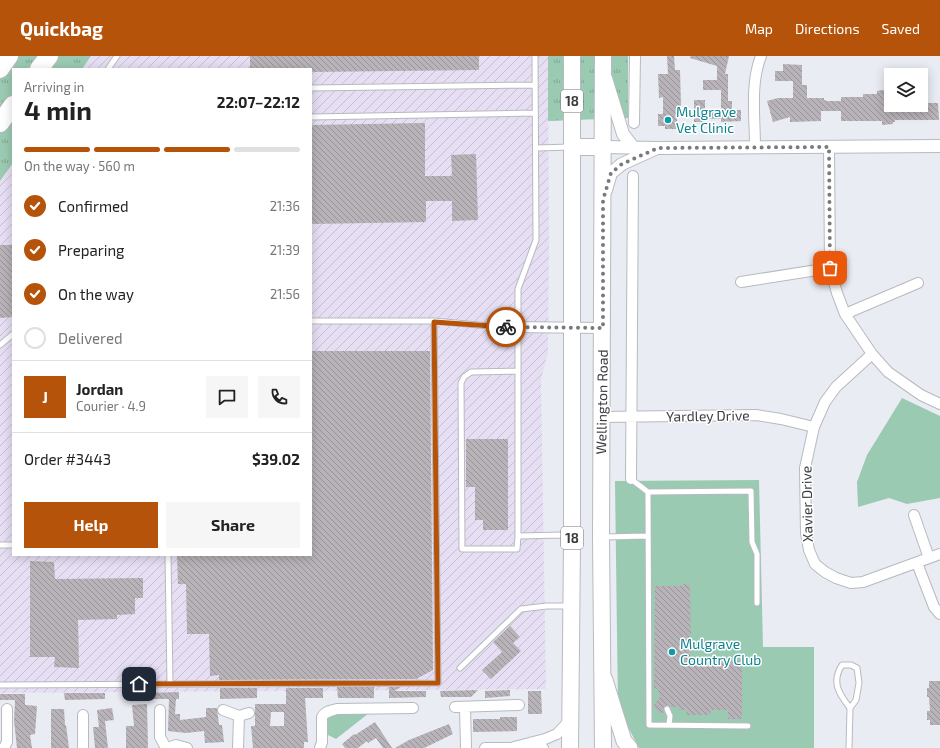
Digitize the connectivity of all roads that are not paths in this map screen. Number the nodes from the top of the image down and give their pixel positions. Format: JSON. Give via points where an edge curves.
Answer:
{"nodes":[{"id":1,"x":10,"y":56,"type":"edge"},
{"id":2,"x":49,"y":56,"type":"edge"},
{"id":3,"x":117,"y":56,"type":"edge"},
{"id":4,"x":534,"y":56,"type":"edge"},
{"id":5,"x":572,"y":56,"type":"edge"},
{"id":6,"x":635,"y":56,"type":"edge"},
{"id":7,"x":761,"y":56,"type":"edge"},
{"id":8,"x":604,"y":62,"type":"edge"},
{"id":9,"x":40,"y":68,"type":"edge"},
{"id":10,"x":109,"y":68,"type":"edge"},
{"id":11,"x":0,"y":69,"type":"edge"},
{"id":12,"x":535,"y":85,"type":"junction"},
{"id":13,"x":312,"y":88,"type":"edge"},
{"id":14,"x":12,"y":106,"type":"edge"},
{"id":15,"x":535,"y":113,"type":"junction"},
{"id":16,"x":312,"y":117,"type":"edge"},
{"id":17,"x":0,"y":123,"type":"edge"},
{"id":18,"x":634,"y":123,"type":"dead end"},
{"id":19,"x":940,"y":146,"type":"edge"},
{"id":20,"x":572,"y":147,"type":"junction"},
{"id":21,"x":604,"y":147,"type":"junction"},
{"id":22,"x":633,"y":147,"type":"junction"},
{"id":23,"x":755,"y":147,"type":"junction"},
{"id":24,"x":829,"y":147,"type":"junction"},
{"id":25,"x":536,"y":148,"type":"junction"},
{"id":26,"x":658,"y":148,"type":"junction"},
{"id":27,"x":633,"y":176,"type":"dead end"},
{"id":28,"x":603,"y":200,"type":"junction"},
{"id":29,"x":830,"y":268,"type":"junction"},
{"id":30,"x":741,"y":282,"type":"dead end"},
{"id":31,"x":918,"y":283,"type":"dead end"},
{"id":32,"x":845,"y":314,"type":"junction"},
{"id":33,"x":312,"y":321,"type":"edge"},
{"id":34,"x":434,"y":322,"type":"junction"},
{"id":35,"x":500,"y":327,"type":"joint"},
{"id":36,"x":518,"y":327,"type":"junction"},
{"id":37,"x":572,"y":328,"type":"junction"},
{"id":38,"x":603,"y":328,"type":"junction"},
{"id":39,"x":12,"y":335,"type":"edge"},
{"id":40,"x":0,"y":344,"type":"edge"},
{"id":41,"x":872,"y":354,"type":"junction"},
{"id":42,"x":518,"y":371,"type":"junction"},
{"id":43,"x":940,"y":404,"type":"edge"},
{"id":44,"x":602,"y":417,"type":"junction"},
{"id":45,"x":632,"y":418,"type":"junction"},
{"id":46,"x":814,"y":427,"type":"junction"},
{"id":47,"x":631,"y":480,"type":"joint"},
{"id":48,"x":648,"y":492,"type":"junction"},
{"id":49,"x":914,"y":515,"type":"dead end"},
{"id":50,"x":518,"y":536,"type":"junction"},
{"id":51,"x":601,"y":536,"type":"junction"},
{"id":52,"x":648,"y":536,"type":"junction"},
{"id":53,"x":572,"y":538,"type":"junction"},
{"id":54,"x":0,"y":545,"type":"edge"},
{"id":55,"x":12,"y":545,"type":"edge"},
{"id":56,"x":940,"y":554,"type":"edge"},
{"id":57,"x":168,"y":556,"type":"edge"},
{"id":58,"x":929,"y":558,"type":"junction"},
{"id":59,"x":917,"y":563,"type":"junction"},
{"id":60,"x":757,"y":603,"type":"dead end"},
{"id":61,"x":571,"y":606,"type":"junction"},
{"id":62,"x":940,"y":614,"type":"edge"},
{"id":63,"x":460,"y":668,"type":"dead end"},
{"id":64,"x":602,"y":673,"type":"junction"},
{"id":65,"x":170,"y":684,"type":"junction"},
{"id":66,"x":0,"y":685,"type":"edge"},
{"id":67,"x":649,"y":701,"type":"junction"},
{"id":68,"x":656,"y":702,"type":"dead end"},
{"id":69,"x":519,"y":705,"type":"dead end"},
{"id":70,"x":413,"y":708,"type":"dead end"},
{"id":71,"x":850,"y":708,"type":"junction"},
{"id":72,"x":7,"y":709,"type":"dead end"},
{"id":73,"x":667,"y":709,"type":"dead end"},
{"id":74,"x":160,"y":710,"type":"dead end"},
{"id":75,"x":223,"y":710,"type":"dead end"},
{"id":76,"x":83,"y":715,"type":"dead end"},
{"id":77,"x":570,"y":720,"type":"junction"},
{"id":78,"x":669,"y":725,"type":"junction"},
{"id":79,"x":748,"y":726,"type":"dead end"},
{"id":80,"x":514,"y":747,"type":"edge"},
{"id":81,"x":4,"y":748,"type":"edge"},
{"id":82,"x":83,"y":748,"type":"edge"},
{"id":83,"x":167,"y":748,"type":"edge"},
{"id":84,"x":187,"y":748,"type":"edge"},
{"id":85,"x":238,"y":748,"type":"edge"},
{"id":86,"x":320,"y":748,"type":"edge"},
{"id":87,"x":466,"y":748,"type":"edge"},
{"id":88,"x":485,"y":748,"type":"edge"},
{"id":89,"x":542,"y":748,"type":"edge"},
{"id":90,"x":570,"y":748,"type":"edge"},
{"id":91,"x":602,"y":748,"type":"edge"},
{"id":92,"x":630,"y":748,"type":"edge"},
{"id":93,"x":849,"y":748,"type":"edge"}],
"edges":[{"from":1,"to":11,"type":"highway"},
{"from":2,"to":9,"type":"highway"},
{"from":3,"to":10,"type":"lane"},
{"from":4,"to":12,"type":"lane"},
{"from":5,"to":20,"type":"highway","number":"18"},
{"from":6,"to":18,"type":"street"},
{"from":7,"to":23,"type":"street","via":[[754,80]]},
{"from":8,"to":21,"type":"highway","name":"Wellington Road","number":"18"},
{"from":8,"to":22,"type":"street","via":[[623,134]]},
{"from":12,"to":13,"type":"lane"},
{"from":12,"to":15,"type":"lane"},
{"from":14,"to":17,"type":"highway"},
{"from":15,"to":16,"type":"lane"},
{"from":15,"to":25,"type":"lane"},
{"from":19,"to":24,"type":"street"},
{"from":20,"to":21,"type":"highway"},
{"from":20,"to":25,"type":"lane"},
{"from":20,"to":37,"type":"highway","number":"18"},
{"from":21,"to":22,"type":"street"},
{"from":21,"to":28,"type":"highway","name":"Wellington Road","number":"18"},
{"from":22,"to":26,"type":"street"},
{"from":23,"to":24,"type":"street"},
{"from":23,"to":26,"type":"street"},
{"from":24,"to":29,"type":"street"},
{"from":25,"to":36,"type":"lane","via":[[536,240],[518,289]]},
{"from":26,"to":28,"type":"street","via":[[622,164],[611,173]]},
{"from":27,"to":45,"type":"street"},
{"from":28,"to":38,"type":"highway","name":"Wellington Road","number":"18"},
{"from":29,"to":30,"type":"street"},
{"from":29,"to":32,"type":"street","via":[[836,293]]},
{"from":31,"to":32,"type":"street"},
{"from":32,"to":41,"type":"street"},
{"from":33,"to":34,"type":"lane"},
{"from":34,"to":35,"type":"lane"},
{"from":34,"to":65,"type":"lane","via":[[438,683]]},
{"from":35,"to":36,"type":"street"},
{"from":36,"to":37,"type":"street"},
{"from":36,"to":42,"type":"lane"},
{"from":37,"to":38,"type":"street"},
{"from":37,"to":53,"type":"highway","number":"18"},
{"from":38,"to":44,"type":"highway","name":"Wellington Road","number":"18"},
{"from":39,"to":40,"type":"lane"},
{"from":41,"to":43,"type":"street","via":[[888,372],[904,384]]},
{"from":41,"to":46,"type":"street","name":"Xavier Drive","via":[[836,387],[825,402]]},
{"from":42,"to":50,"type":"lane"},
{"from":42,"to":50,"type":"lane","via":[[471,372],[461,383],[462,549],[518,549]]},
{"from":44,"to":45,"type":"street","name":"Yardley Drive"},
{"from":44,"to":51,"type":"highway","name":"Wellington Road","number":"18"},
{"from":45,"to":46,"type":"street","name":"Yardley Drive","via":[[756,415]]},
{"from":45,"to":47,"type":"street"},
{"from":46,"to":59,"type":"street","name":"Xavier Drive","via":[[805,468],[806,533],[808,550],[815,564],[836,578],[851,583],[863,582]]},
{"from":47,"to":48,"type":"lane"},
{"from":48,"to":52,"type":"lane"},
{"from":48,"to":60,"type":"lane","via":[[751,491],[752,542],[757,554]]},
{"from":49,"to":58,"type":"street"},
{"from":50,"to":53,"type":"lane","via":[[562,535]]},
{"from":51,"to":52,"type":"lane"},
{"from":51,"to":64,"type":"highway","name":"Wellington Road","number":"18"},
{"from":52,"to":67,"type":"lane"},
{"from":53,"to":61,"type":"highway","number":"18"},
{"from":54,"to":55,"type":"lane"},
{"from":56,"to":58,"type":"street","name":"Xavier Drive"},
{"from":57,"to":65,"type":"lane"},
{"from":58,"to":59,"type":"street","name":"Xavier Drive"},
{"from":59,"to":62,"type":"street","via":[[934,607]]},
{"from":61,"to":63,"type":"lane","via":[[521,609]]},
{"from":61,"to":77,"type":"highway","number":"18"},
{"from":64,"to":91,"type":"highway","name":"Wellington Road","number":"18"},
{"from":64,"to":92,"type":"main road","via":[[624,741]]},
{"from":65,"to":66,"type":"lane"},
{"from":67,"to":68,"type":"lane"},
{"from":67,"to":78,"type":"lane","via":[[649,725]]},
{"from":69,"to":87,"type":"street","via":[[460,707]]},
{"from":70,"to":86,"type":"street","via":[[337,709],[324,713]]},
{"from":71,"to":71,"type":"lane","via":[[856,700],[859,683],[857,668],[851,665],[842,666],[838,672],[837,683],[840,695]]},
{"from":71,"to":93,"type":"lane"},
{"from":72,"to":81,"type":"street","via":[[7,742]]},
{"from":73,"to":78,"type":"lane","via":[[670,716]]},
{"from":74,"to":83,"type":"street","via":[[160,737]]},
{"from":75,"to":85,"type":"street","via":[[244,714]]},
{"from":76,"to":82,"type":"street"},
{"from":77,"to":80,"type":"street","via":[[557,734]]},
{"from":77,"to":90,"type":"highway","number":"18"},
{"from":78,"to":79,"type":"lane"},
{"from":80,"to":88,"type":"street"},
{"from":80,"to":89,"type":"street"},
{"from":83,"to":84,"type":"street","via":[[176,745]]}]}
